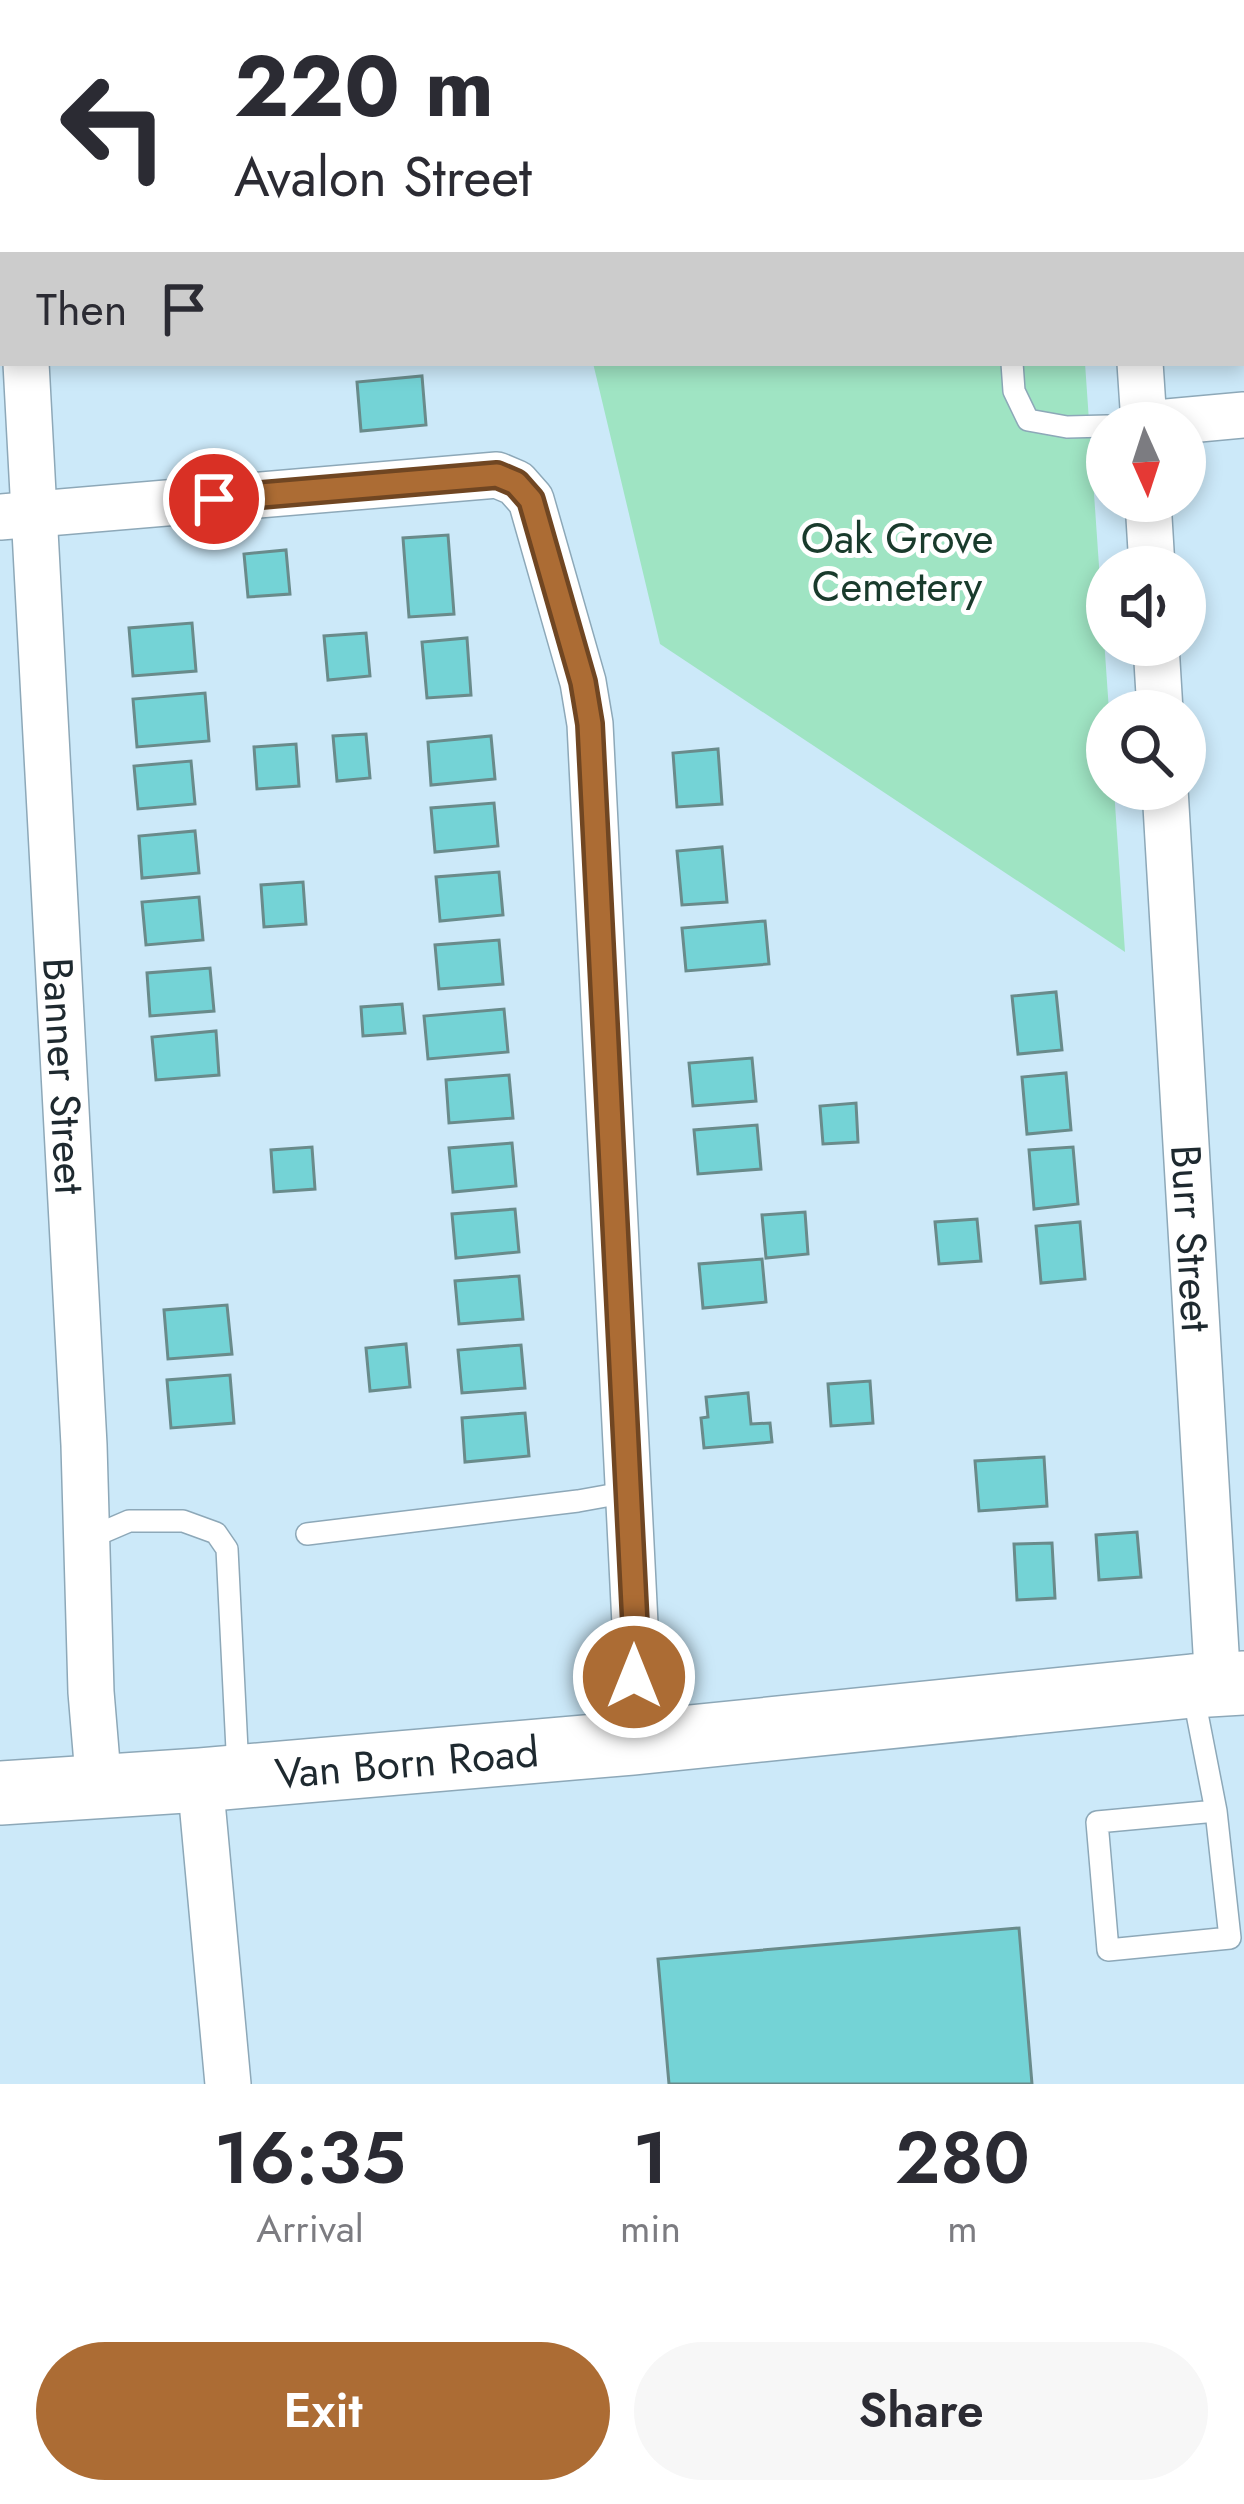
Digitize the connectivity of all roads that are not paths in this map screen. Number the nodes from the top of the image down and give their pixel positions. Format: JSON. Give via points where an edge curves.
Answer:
{"nodes":[{"id":1,"x":26,"y":366,"type":"edge"},
{"id":2,"x":1012,"y":366,"type":"edge"},
{"id":3,"x":1140,"y":366,"type":"edge"},
{"id":4,"x":1143,"y":402,"type":"edge"},
{"id":5,"x":1244,"y":415,"type":"edge"},
{"id":6,"x":1206,"y":418,"type":"edge"},
{"id":7,"x":1086,"y":427,"type":"edge"},
{"id":8,"x":17,"y":516,"type":"edge"},
{"id":9,"x":1166,"y":810,"type":"edge"},
{"id":10,"x":628,"y":1492,"type":"junction"},
{"id":11,"x":307,"y":1534,"type":"dead end"},
{"id":12,"x":87,"y":1539,"type":"junction"},
{"id":13,"x":1218,"y":1685,"type":"edge"},
{"id":14,"x":632,"y":1743,"type":"junction"},
{"id":15,"x":219,"y":1779,"type":"junction"},
{"id":16,"x":99,"y":1787,"type":"junction"},
{"id":17,"x":0,"y":1793,"type":"edge"},
{"id":18,"x":1216,"y":1811,"type":"junction"},
{"id":19,"x":228,"y":2084,"type":"edge"}],
"edges":[{"from":1,"to":8,"type":"street","name":"Banner Street"},
{"from":2,"to":7,"type":"lane","via":[[1028,420]]},
{"from":3,"to":4,"type":"street"},
{"from":5,"to":6,"type":"street"},
{"from":8,"to":10,"type":"street","via":[[497,475],[531,500],[590,724]]},
{"from":8,"to":12,"type":"street","name":"Banner Street"},
{"from":9,"to":13,"type":"street","name":"Burr Street"},
{"from":10,"to":11,"type":"lane"},
{"from":10,"to":14,"type":"street"},
{"from":12,"to":15,"type":"lane","via":[[130,1521],[183,1521],[216,1533],[227,1549]]},
{"from":12,"to":16,"type":"street","name":"Banner Street"},
{"from":13,"to":14,"type":"main road","name":"Van Born Road"},
{"from":13,"to":18,"type":"lane"},
{"from":14,"to":15,"type":"main road","name":"Van Born Road"},
{"from":15,"to":16,"type":"main road","name":"Van Born Road"},
{"from":15,"to":19,"type":"street"},
{"from":16,"to":17,"type":"main road","name":"Van Born Road"},
{"from":18,"to":18,"type":"lane","via":[[1230,1938],[1108,1950],[1096,1822]]}]}
